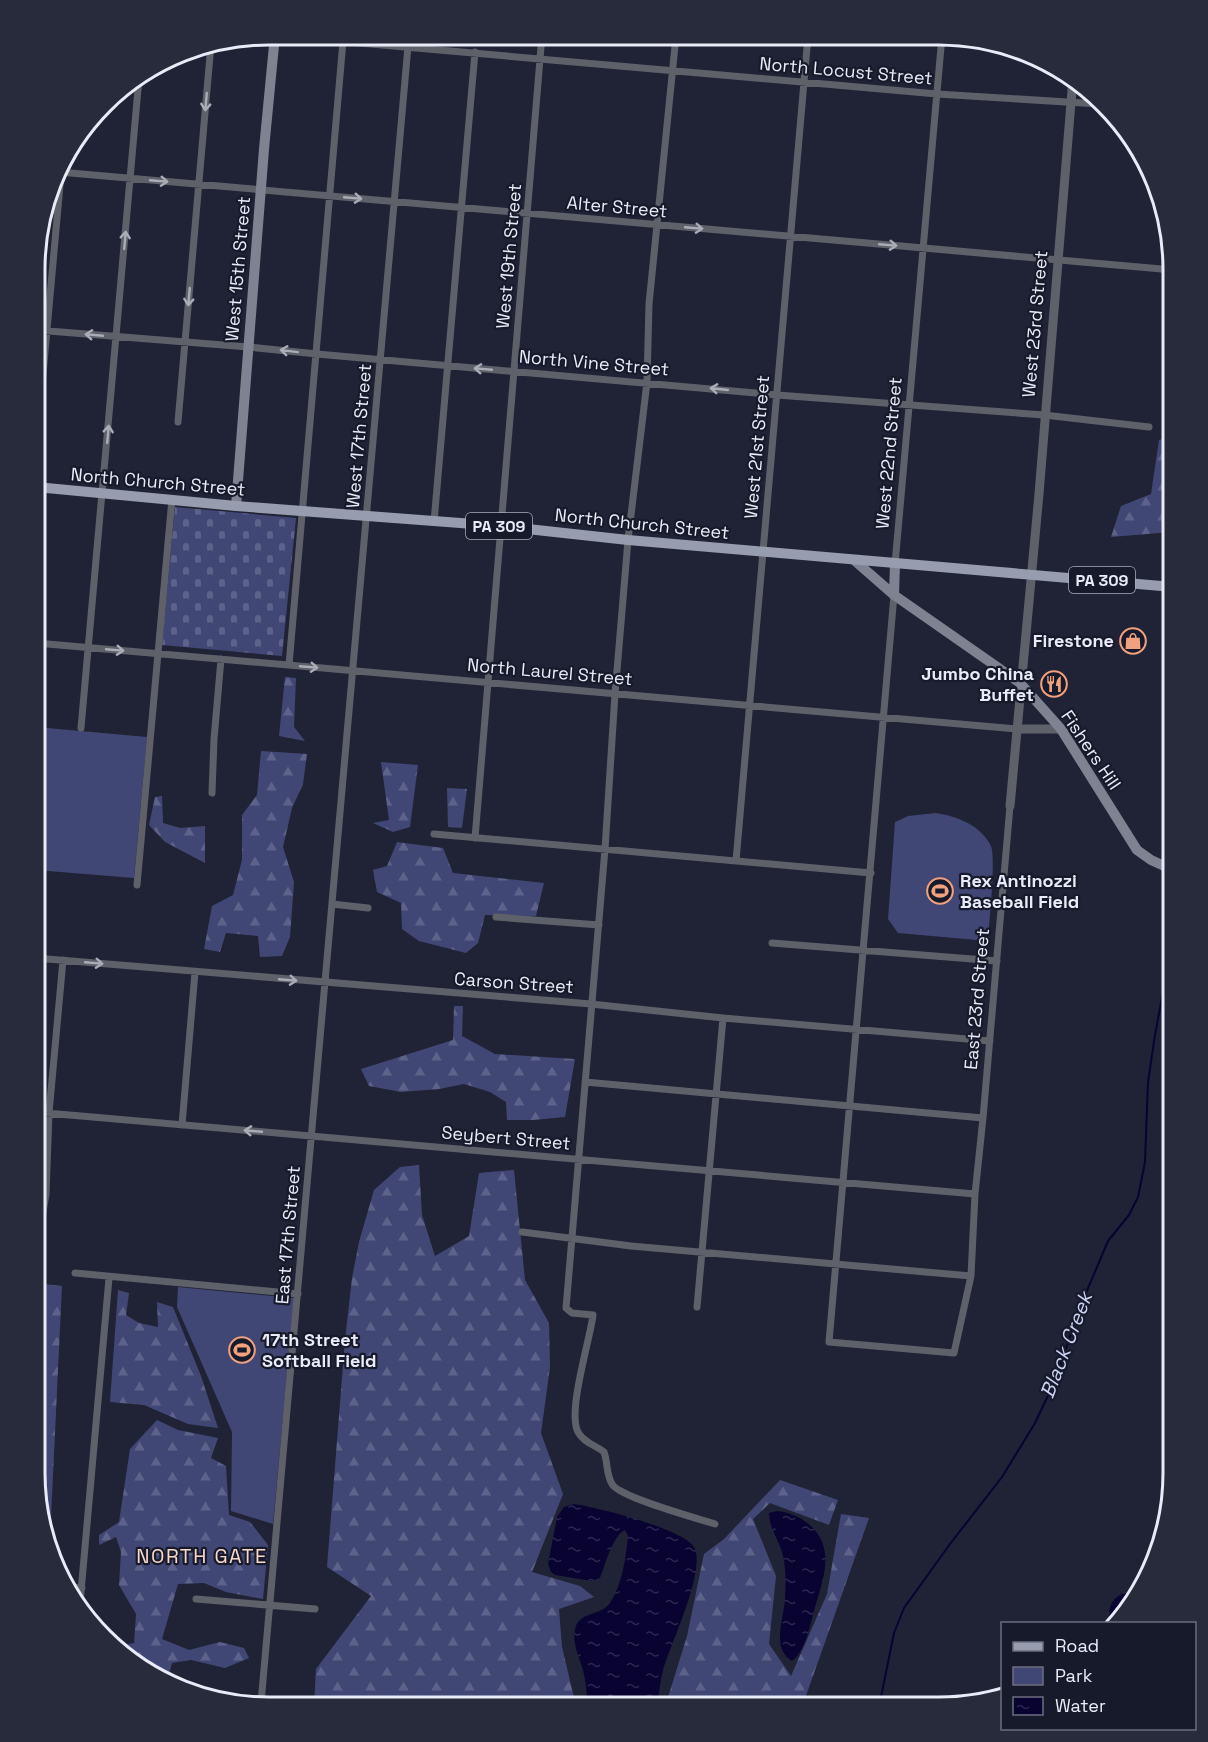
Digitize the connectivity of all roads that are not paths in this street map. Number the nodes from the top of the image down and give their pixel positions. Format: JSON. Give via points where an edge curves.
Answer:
{"nodes":[{"id":1,"x":274,"y":45,"type":"edge"},
{"id":2,"x":343,"y":45,"type":"edge"},
{"id":3,"x":386,"y":45,"type":"edge"},
{"id":4,"x":541,"y":45,"type":"edge"},
{"id":5,"x":675,"y":45,"type":"edge"},
{"id":6,"x":807,"y":45,"type":"edge"},
{"id":7,"x":941,"y":45,"type":"edge"},
{"id":8,"x":408,"y":47,"type":"junction"},
{"id":9,"x":475,"y":52,"type":"junction"},
{"id":10,"x":210,"y":53,"type":"edge"},
{"id":11,"x":540,"y":59,"type":"junction"},
{"id":12,"x":673,"y":70,"type":"junction"},
{"id":13,"x":804,"y":82,"type":"junction"},
{"id":14,"x":138,"y":87,"type":"edge"},
{"id":15,"x":1072,"y":88,"type":"edge"},
{"id":16,"x":937,"y":94,"type":"junction"},
{"id":17,"x":1071,"y":102,"type":"junction"},
{"id":18,"x":1091,"y":103,"type":"edge"},
{"id":19,"x":66,"y":174,"type":"edge"},
{"id":20,"x":130,"y":179,"type":"junction"},
{"id":21,"x":199,"y":185,"type":"junction"},
{"id":22,"x":261,"y":191,"type":"junction"},
{"id":23,"x":58,"y":193,"type":"edge"},
{"id":24,"x":331,"y":196,"type":"junction"},
{"id":25,"x":395,"y":202,"type":"junction"},
{"id":26,"x":462,"y":208,"type":"junction"},
{"id":27,"x":526,"y":214,"type":"junction"},
{"id":28,"x":657,"y":225,"type":"junction"},
{"id":29,"x":791,"y":237,"type":"junction"},
{"id":30,"x":923,"y":248,"type":"junction"},
{"id":31,"x":1057,"y":260,"type":"junction"},
{"id":32,"x":1163,"y":269,"type":"edge"},
{"id":33,"x":47,"y":331,"type":"junction"},
{"id":34,"x":116,"y":337,"type":"junction"},
{"id":35,"x":185,"y":343,"type":"junction"},
{"id":36,"x":248,"y":347,"type":"junction"},
{"id":37,"x":45,"y":353,"type":"edge"},
{"id":38,"x":317,"y":354,"type":"junction"},
{"id":39,"x":381,"y":360,"type":"junction"},
{"id":40,"x":448,"y":366,"type":"junction"},
{"id":41,"x":513,"y":372,"type":"junction"},
{"id":42,"x":647,"y":382,"type":"junction"},
{"id":43,"x":777,"y":395,"type":"junction"},
{"id":44,"x":910,"y":405,"type":"junction"},
{"id":45,"x":1044,"y":415,"type":"junction"},
{"id":46,"x":178,"y":422,"type":"dead end"},
{"id":47,"x":1149,"y":428,"type":"dead end"},
{"id":48,"x":45,"y":488,"type":"edge"},
{"id":49,"x":102,"y":493,"type":"junction"},
{"id":50,"x":172,"y":499,"type":"junction"},
{"id":51,"x":236,"y":506,"type":"junction"},
{"id":52,"x":303,"y":511,"type":"junction"},
{"id":53,"x":367,"y":516,"type":"junction"},
{"id":54,"x":434,"y":522,"type":"junction"},
{"id":55,"x":500,"y":526,"type":"junction"},
{"id":56,"x":628,"y":540,"type":"junction"},
{"id":57,"x":763,"y":552,"type":"junction"},
{"id":58,"x":854,"y":560,"type":"junction"},
{"id":59,"x":895,"y":564,"type":"junction"},
{"id":60,"x":1030,"y":574,"type":"junction"},
{"id":61,"x":1163,"y":586,"type":"edge"},
{"id":62,"x":894,"y":595,"type":"junction"},
{"id":63,"x":45,"y":644,"type":"edge"},
{"id":64,"x":88,"y":648,"type":"junction"},
{"id":65,"x":158,"y":654,"type":"junction"},
{"id":66,"x":221,"y":659,"type":"junction"},
{"id":67,"x":289,"y":665,"type":"junction"},
{"id":68,"x":353,"y":671,"type":"junction"},
{"id":69,"x":487,"y":683,"type":"junction"},
{"id":70,"x":1020,"y":683,"type":"junction"},
{"id":71,"x":615,"y":694,"type":"junction"},
{"id":72,"x":749,"y":706,"type":"junction"},
{"id":73,"x":885,"y":718,"type":"junction"},
{"id":74,"x":81,"y":728,"type":"dead end"},
{"id":75,"x":1017,"y":729,"type":"junction"},
{"id":76,"x":1061,"y":729,"type":"junction"},
{"id":77,"x":212,"y":793,"type":"dead end"},
{"id":78,"x":1010,"y":806,"type":"joint"},
{"id":79,"x":434,"y":834,"type":"dead end"},
{"id":80,"x":475,"y":838,"type":"junction"},
{"id":81,"x":338,"y":840,"type":"joint"},
{"id":82,"x":605,"y":849,"type":"junction"},
{"id":83,"x":736,"y":861,"type":"junction"},
{"id":84,"x":1163,"y":866,"type":"edge"},
{"id":85,"x":871,"y":873,"type":"junction"},
{"id":86,"x":137,"y":885,"type":"dead end"},
{"id":87,"x":332,"y":904,"type":"junction"},
{"id":88,"x":368,"y":908,"type":"dead end"},
{"id":89,"x":496,"y":917,"type":"dead end"},
{"id":90,"x":598,"y":925,"type":"junction"},
{"id":91,"x":772,"y":944,"type":"dead end"},
{"id":92,"x":864,"y":952,"type":"junction"},
{"id":93,"x":45,"y":959,"type":"edge"},
{"id":94,"x":63,"y":960,"type":"junction"},
{"id":95,"x":997,"y":961,"type":"junction"},
{"id":96,"x":195,"y":972,"type":"junction"},
{"id":97,"x":325,"y":983,"type":"junction"},
{"id":98,"x":591,"y":1004,"type":"junction"},
{"id":99,"x":723,"y":1018,"type":"junction"},
{"id":100,"x":857,"y":1030,"type":"junction"},
{"id":101,"x":990,"y":1041,"type":"junction"},
{"id":102,"x":585,"y":1082,"type":"junction"},
{"id":103,"x":716,"y":1094,"type":"junction"},
{"id":104,"x":850,"y":1106,"type":"junction"},
{"id":105,"x":45,"y":1113,"type":"edge"},
{"id":106,"x":49,"y":1113,"type":"junction"},
{"id":107,"x":983,"y":1118,"type":"junction"},
{"id":108,"x":182,"y":1125,"type":"junction"},
{"id":109,"x":312,"y":1136,"type":"junction"},
{"id":110,"x":578,"y":1159,"type":"junction"},
{"id":111,"x":709,"y":1171,"type":"junction"},
{"id":112,"x":843,"y":1183,"type":"junction"},
{"id":113,"x":975,"y":1194,"type":"junction"},
{"id":114,"x":45,"y":1201,"type":"edge"},
{"id":115,"x":522,"y":1232,"type":"dead end"},
{"id":116,"x":572,"y":1237,"type":"junction"},
{"id":117,"x":702,"y":1252,"type":"junction"},
{"id":118,"x":836,"y":1264,"type":"junction"},
{"id":119,"x":75,"y":1273,"type":"dead end"},
{"id":120,"x":971,"y":1276,"type":"junction"},
{"id":121,"x":109,"y":1278,"type":"junction"},
{"id":122,"x":298,"y":1294,"type":"junction"},
{"id":123,"x":697,"y":1306,"type":"dead end"},
{"id":124,"x":715,"y":1524,"type":"dead end"},
{"id":125,"x":77,"y":1588,"type":"edge"},
{"id":126,"x":82,"y":1588,"type":"junction"},
{"id":127,"x":81,"y":1595,"type":"edge"},
{"id":128,"x":196,"y":1599,"type":"dead end"},
{"id":129,"x":270,"y":1605,"type":"junction"},
{"id":130,"x":315,"y":1609,"type":"dead end"},
{"id":131,"x":262,"y":1697,"type":"edge"}],
"edges":[{"from":1,"to":22,"type":"main road","name":"West 15th Street"},
{"from":2,"to":24,"type":"street"},
{"from":3,"to":8,"type":"street","name":"North Locust Street"},
{"from":4,"to":11,"type":"street","name":"West 19th Street"},
{"from":5,"to":12,"type":"street"},
{"from":6,"to":13,"type":"street","name":"West 21st Street"},
{"from":7,"to":16,"type":"street","name":"West 22nd Street"},
{"from":8,"to":9,"type":"street","name":"North Locust Street"},
{"from":8,"to":25,"type":"street","name":"West 17th Street"},
{"from":9,"to":11,"type":"street","name":"North Locust Street"},
{"from":9,"to":26,"type":"street"},
{"from":10,"to":21,"type":"street","one_way":true},
{"from":11,"to":12,"type":"street","name":"North Locust Street"},
{"from":11,"to":27,"type":"street","name":"West 19th Street"},
{"from":12,"to":13,"type":"street","name":"North Locust Street"},
{"from":12,"to":28,"type":"street"},
{"from":13,"to":16,"type":"street","name":"North Locust Street"},
{"from":13,"to":29,"type":"street","name":"West 21st Street"},
{"from":14,"to":20,"type":"street"},
{"from":15,"to":17,"type":"street","name":"West 23rd Street"},
{"from":16,"to":17,"type":"street","name":"North Locust Street"},
{"from":16,"to":30,"type":"street","name":"West 22nd Street"},
{"from":17,"to":18,"type":"street","name":"North Locust Street"},
{"from":17,"to":31,"type":"street","name":"West 23rd Street"},
{"from":19,"to":20,"type":"street","name":"Alter Street"},
{"from":20,"to":21,"type":"street","name":"Alter Street","one_way":true},
{"from":34,"to":20,"type":"street","one_way":true},
{"from":21,"to":22,"type":"street","name":"Alter Street"},
{"from":21,"to":35,"type":"street","one_way":true},
{"from":22,"to":24,"type":"street","name":"Alter Street"},
{"from":22,"to":36,"type":"main road","name":"West 15th Street"},
{"from":23,"to":33,"type":"street"},
{"from":24,"to":25,"type":"street","name":"Alter Street","one_way":true},
{"from":24,"to":38,"type":"street"},
{"from":25,"to":26,"type":"street","name":"Alter Street"},
{"from":25,"to":39,"type":"street","name":"West 17th Street"},
{"from":26,"to":27,"type":"street","name":"Alter Street"},
{"from":26,"to":40,"type":"street"},
{"from":27,"to":28,"type":"street","name":"Alter Street"},
{"from":27,"to":41,"type":"street","name":"West 19th Street"},
{"from":28,"to":29,"type":"street","name":"Alter Street","one_way":true},
{"from":28,"to":42,"type":"street"},
{"from":29,"to":30,"type":"street","name":"Alter Street","one_way":true},
{"from":29,"to":43,"type":"street","name":"West 21st Street"},
{"from":30,"to":31,"type":"street","name":"Alter Street"},
{"from":30,"to":44,"type":"street","name":"West 22nd Street"},
{"from":31,"to":32,"type":"street","name":"Alter Street"},
{"from":31,"to":45,"type":"street","name":"West 23rd Street"},
{"from":34,"to":33,"type":"street","name":"North Vine Street","one_way":true},
{"from":33,"to":37,"type":"street"},
{"from":34,"to":35,"type":"street","name":"North Vine Street"},
{"from":49,"to":34,"type":"street","one_way":true},
{"from":35,"to":36,"type":"street","name":"North Vine Street"},
{"from":35,"to":46,"type":"street"},
{"from":38,"to":36,"type":"street","name":"North Vine Street","one_way":true},
{"from":36,"to":51,"type":"main road","name":"West 15th Street"},
{"from":38,"to":39,"type":"street","name":"North Vine Street"},
{"from":38,"to":52,"type":"street"},
{"from":39,"to":40,"type":"street","name":"North Vine Street"},
{"from":39,"to":53,"type":"street","name":"West 17th Street"},
{"from":41,"to":40,"type":"street","name":"North Vine Street","one_way":true},
{"from":40,"to":54,"type":"street"},
{"from":41,"to":42,"type":"street","name":"North Vine Street"},
{"from":41,"to":55,"type":"street","name":"West 19th Street"},
{"from":43,"to":42,"type":"street","name":"North Vine Street","one_way":true},
{"from":42,"to":56,"type":"street"},
{"from":43,"to":44,"type":"street","name":"North Vine Street"},
{"from":43,"to":57,"type":"street","name":"West 21st Street"},
{"from":44,"to":45,"type":"street","name":"North Vine Street"},
{"from":44,"to":59,"type":"street","name":"West 22nd Street"},
{"from":45,"to":47,"type":"street","name":"North Vine Street"},
{"from":45,"to":60,"type":"street","name":"West 23rd Street"},
{"from":48,"to":49,"type":"main road","name":"North Church Street","number":"PA 309"},
{"from":49,"to":50,"type":"main road","name":"North Church Street","number":"PA 309"},
{"from":49,"to":64,"type":"street"},
{"from":50,"to":51,"type":"main road","name":"North Church Street","number":"PA 309"},
{"from":50,"to":65,"type":"street"},
{"from":51,"to":52,"type":"main road","name":"North Church Street","number":"PA 309"},
{"from":52,"to":53,"type":"main road","name":"North Church Street","number":"PA 309"},
{"from":52,"to":67,"type":"street"},
{"from":53,"to":54,"type":"main road","name":"North Church Street","number":"PA 309"},
{"from":53,"to":68,"type":"street","name":"West 17th Street"},
{"from":54,"to":55,"type":"main road","name":"North Church Street","number":"PA 309"},
{"from":55,"to":56,"type":"main road","name":"North Church Street","number":"PA 309"},
{"from":55,"to":69,"type":"street","name":"West 19th Street"},
{"from":56,"to":57,"type":"main road","name":"North Church Street","number":"PA 309"},
{"from":56,"to":71,"type":"street"},
{"from":57,"to":58,"type":"main road","name":"North Church Street","number":"PA 309"},
{"from":57,"to":72,"type":"street","name":"West 21st Street"},
{"from":58,"to":59,"type":"main road","name":"North Church Street","number":"PA 309"},
{"from":58,"to":62,"type":"main road","name":"Fishers Hill"},
{"from":59,"to":60,"type":"main road","name":"North Church Street","number":"PA 309"},
{"from":59,"to":62,"type":"main road","name":"West 22nd Street"},
{"from":60,"to":61,"type":"main road","name":"North Church Street","number":"PA 309"},
{"from":60,"to":70,"type":"street","name":"East 23rd Street"},
{"from":62,"to":70,"type":"main road","name":"Fishers Hill"},
{"from":62,"to":73,"type":"street","name":"West 22nd Street"},
{"from":63,"to":64,"type":"street","name":"North Laurel Street"},
{"from":64,"to":65,"type":"street","name":"North Laurel Street","one_way":true},
{"from":64,"to":74,"type":"street"},
{"from":65,"to":66,"type":"street","name":"North Laurel Street"},
{"from":65,"to":86,"type":"street"},
{"from":66,"to":67,"type":"street","name":"North Laurel Street"},
{"from":66,"to":77,"type":"street"},
{"from":67,"to":68,"type":"street","name":"North Laurel Street","one_way":true},
{"from":68,"to":69,"type":"street","name":"North Laurel Street"},
{"from":68,"to":81,"type":"street","name":"West 17th Street"},
{"from":69,"to":71,"type":"street","name":"North Laurel Street"},
{"from":69,"to":80,"type":"street","name":"West 19th Street"},
{"from":70,"to":75,"type":"street","name":"East 23rd Street"},
{"from":70,"to":76,"type":"main road","name":"Fishers Hill"},
{"from":71,"to":72,"type":"street","name":"North Laurel Street"},
{"from":71,"to":82,"type":"street"},
{"from":72,"to":73,"type":"street","name":"North Laurel Street"},
{"from":72,"to":83,"type":"street","name":"West 21st Street"},
{"from":73,"to":75,"type":"street","name":"North Laurel Street"},
{"from":73,"to":85,"type":"street","name":"West 22nd Street"},
{"from":75,"to":76,"type":"street","name":"North Laurel Street"},
{"from":75,"to":78,"type":"street","name":"East 23rd Street"},
{"from":76,"to":84,"type":"main road","name":"Fishers Hill","via":[[1137,850]]},
{"from":78,"to":95,"type":"street","name":"East 23rd Street"},
{"from":79,"to":80,"type":"street"},
{"from":80,"to":82,"type":"street"},
{"from":81,"to":87,"type":"street","name":"East 17th Street"},
{"from":82,"to":83,"type":"street"},
{"from":82,"to":90,"type":"street"},
{"from":83,"to":85,"type":"street"},
{"from":85,"to":92,"type":"street","name":"West 22nd Street"},
{"from":87,"to":88,"type":"street"},
{"from":87,"to":97,"type":"street","name":"East 17th Street"},
{"from":89,"to":90,"type":"street"},
{"from":90,"to":98,"type":"street"},
{"from":91,"to":92,"type":"street"},
{"from":92,"to":95,"type":"street"},
{"from":92,"to":100,"type":"street","name":"West 22nd Street"},
{"from":93,"to":94,"type":"street","name":"Carson Street"},
{"from":94,"to":96,"type":"street","name":"Carson Street","one_way":true},
{"from":94,"to":106,"type":"street"},
{"from":95,"to":101,"type":"street","name":"East 23rd Street"},
{"from":96,"to":97,"type":"street","name":"Carson Street","one_way":true},
{"from":96,"to":108,"type":"street"},
{"from":97,"to":98,"type":"street","name":"Carson Street"},
{"from":97,"to":109,"type":"street","name":"East 17th Street"},
{"from":98,"to":99,"type":"street","name":"Carson Street"},
{"from":98,"to":102,"type":"street"},
{"from":99,"to":100,"type":"street","name":"Carson Street"},
{"from":99,"to":103,"type":"street"},
{"from":100,"to":101,"type":"street","name":"Carson Street"},
{"from":100,"to":104,"type":"street","name":"West 22nd Street"},
{"from":101,"to":107,"type":"street","name":"East 23rd Street"},
{"from":102,"to":103,"type":"street"},
{"from":102,"to":110,"type":"street"},
{"from":103,"to":104,"type":"street"},
{"from":103,"to":111,"type":"street"},
{"from":104,"to":107,"type":"street"},
{"from":104,"to":112,"type":"street","name":"West 22nd Street"},
{"from":105,"to":106,"type":"street","name":"Seybert Street"},
{"from":106,"to":108,"type":"street","name":"Seybert Street"},
{"from":106,"to":114,"type":"street"},
{"from":107,"to":113,"type":"street","name":"East 23rd Street"},
{"from":109,"to":108,"type":"street","name":"Seybert Street","one_way":true},
{"from":109,"to":110,"type":"street","name":"Seybert Street"},
{"from":109,"to":122,"type":"street","name":"East 17th Street"},
{"from":110,"to":111,"type":"street","name":"Seybert Street"},
{"from":110,"to":116,"type":"street"},
{"from":111,"to":112,"type":"street","name":"Seybert Street"},
{"from":111,"to":117,"type":"street"},
{"from":112,"to":113,"type":"street","name":"Seybert Street"},
{"from":112,"to":118,"type":"street","name":"West 22nd Street"},
{"from":113,"to":120,"type":"street","name":"East 23rd Street"},
{"from":115,"to":116,"type":"street"},
{"from":116,"to":117,"type":"street"},
{"from":116,"to":124,"type":"street","via":[[566,1308],[572,1313],[593,1315],[580,1377],[575,1422],[578,1434],[604,1452],[613,1486],[628,1495]]},
{"from":117,"to":118,"type":"street"},
{"from":117,"to":123,"type":"street"},
{"from":118,"to":120,"type":"street"},
{"from":118,"to":120,"type":"street","name":"East 23rd Street","via":[[829,1342],[954,1353]]},
{"from":119,"to":121,"type":"street"},
{"from":121,"to":122,"type":"street"},
{"from":121,"to":126,"type":"street"},
{"from":122,"to":129,"type":"street","name":"East 17th Street"},
{"from":125,"to":126,"type":"street"},
{"from":126,"to":127,"type":"street"},
{"from":128,"to":129,"type":"street"},
{"from":129,"to":130,"type":"street"},
{"from":129,"to":131,"type":"street","name":"East 17th Street"}]}
